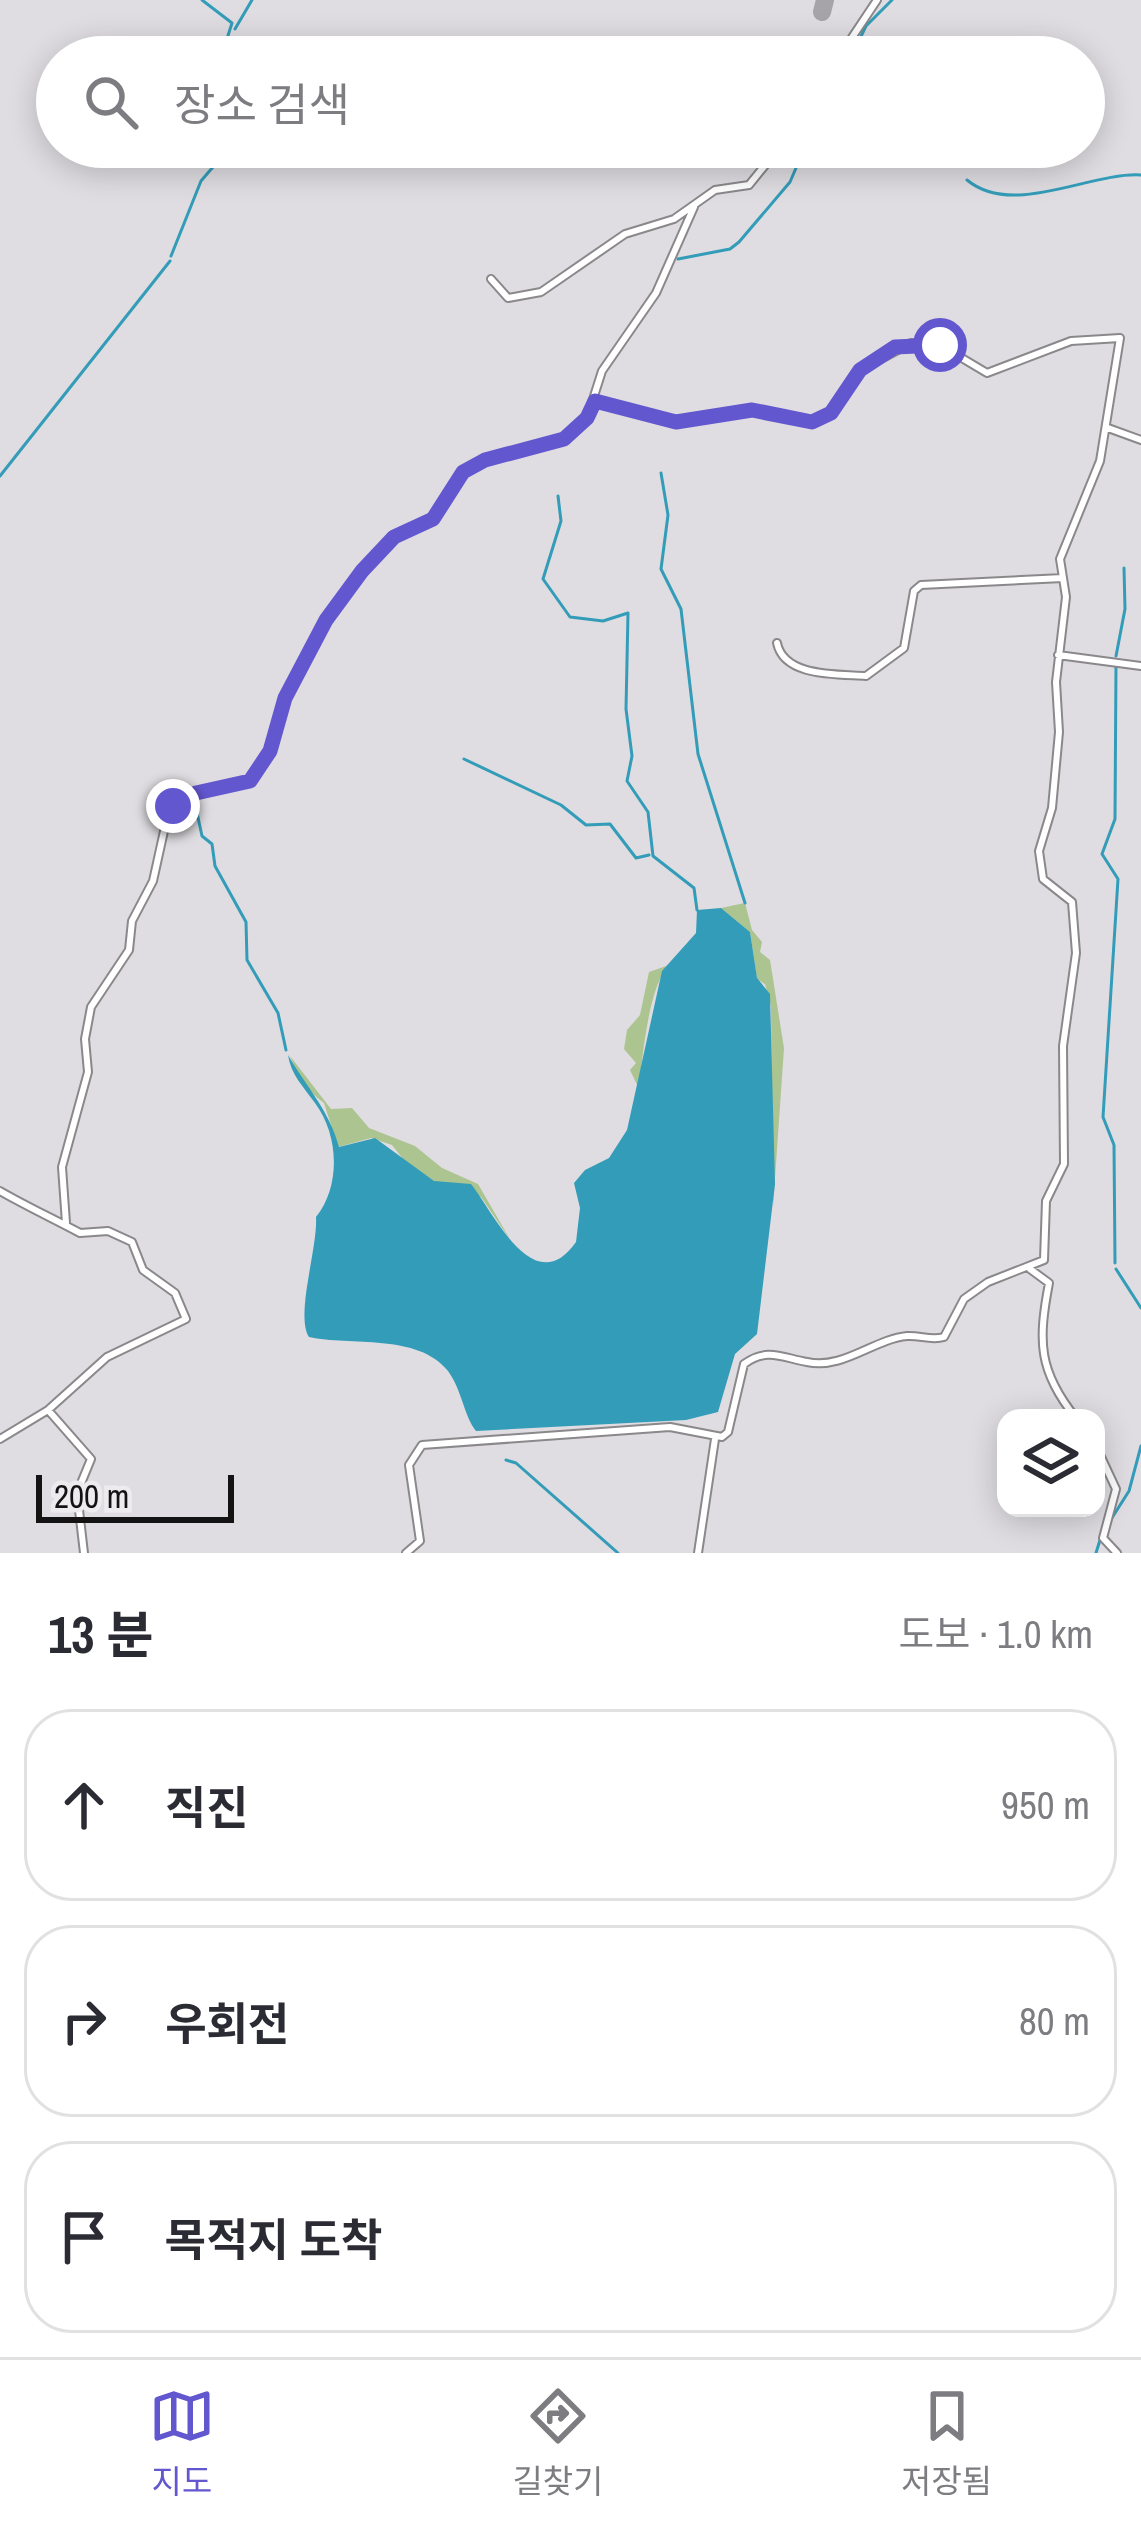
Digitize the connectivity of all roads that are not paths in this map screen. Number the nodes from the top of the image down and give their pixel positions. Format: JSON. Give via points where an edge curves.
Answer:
{"nodes":[{"id":1,"x":877,"y":0,"type":"edge"},
{"id":2,"x":853,"y":36,"type":"edge"},
{"id":3,"x":764,"y":168,"type":"edge"},
{"id":4,"x":694,"y":208,"type":"junction"},
{"id":5,"x":491,"y":280,"type":"dead end"},
{"id":6,"x":595,"y":401,"type":"junction"},
{"id":7,"x":1108,"y":428,"type":"junction"},
{"id":8,"x":1141,"y":440,"type":"edge"},
{"id":9,"x":1064,"y":578,"type":"junction"},
{"id":10,"x":777,"y":643,"type":"dead end"},
{"id":11,"x":1058,"y":655,"type":"junction"},
{"id":12,"x":1141,"y":666,"type":"edge"},
{"id":13,"x":0,"y":1191,"type":"edge"},
{"id":14,"x":65,"y":1223,"type":"junction"},
{"id":15,"x":1030,"y":1269,"type":"junction"},
{"id":16,"x":1070,"y":1409,"type":"edge"},
{"id":17,"x":48,"y":1410,"type":"junction"},
{"id":18,"x":0,"y":1438,"type":"edge"},
{"id":19,"x":716,"y":1438,"type":"junction"},
{"id":20,"x":1105,"y":1466,"type":"edge"},
{"id":21,"x":84,"y":1553,"type":"edge"},
{"id":22,"x":406,"y":1553,"type":"edge"},
{"id":23,"x":698,"y":1553,"type":"edge"},
{"id":24,"x":1117,"y":1553,"type":"edge"}],
"edges":[{"from":1,"to":2,"type":"street"},
{"from":3,"to":4,"type":"street"},
{"from":4,"to":5,"type":"street","via":[[625,234],[541,292],[508,298]]},
{"from":4,"to":6,"type":"street","via":[[656,293],[602,371]]},
{"from":6,"to":7,"type":"street","via":[[676,422],[752,410],[812,422],[831,413],[860,370],[902,344],[940,345],[986,374],[1072,341],[1110,336],[1120,338]]},
{"from":6,"to":14,"type":"street","via":[[564,439],[463,472],[433,519],[394,537],[326,620],[256,773],[244,784],[191,795],[168,813],[130,950],[99,991],[88,1022],[88,1072],[62,1167]]},
{"from":7,"to":8,"type":"street"},
{"from":7,"to":9,"type":"street","via":[[1061,551]]},
{"from":9,"to":10,"type":"street","via":[[921,585],[904,648],[866,676],[793,668]]},
{"from":9,"to":11,"type":"street"},
{"from":11,"to":12,"type":"street"},
{"from":11,"to":15,"type":"street","via":[[1058,748],[1039,859],[1043,879],[1072,902],[1076,953],[1064,1036],[1064,1164],[1046,1201],[1047,1255]]},
{"from":13,"to":14,"type":"street","via":[[49,1222]]},
{"from":14,"to":17,"type":"street","via":[[132,1242],[143,1270],[175,1293],[186,1318],[107,1357]]},
{"from":15,"to":16,"type":"street","via":[[1049,1283],[1040,1329],[1048,1379]]},
{"from":15,"to":19,"type":"street","via":[[964,1299],[949,1333],[937,1340],[905,1336],[810,1363],[784,1354],[751,1359],[735,1389],[728,1432]]},
{"from":17,"to":18,"type":"street"},
{"from":17,"to":21,"type":"street","via":[[91,1459],[77,1493]]},
{"from":19,"to":22,"type":"street","via":[[670,1427],[422,1445],[409,1465],[420,1541]]},
{"from":19,"to":23,"type":"street"},
{"from":20,"to":24,"type":"street","via":[[1116,1489],[1103,1538]]}]}
